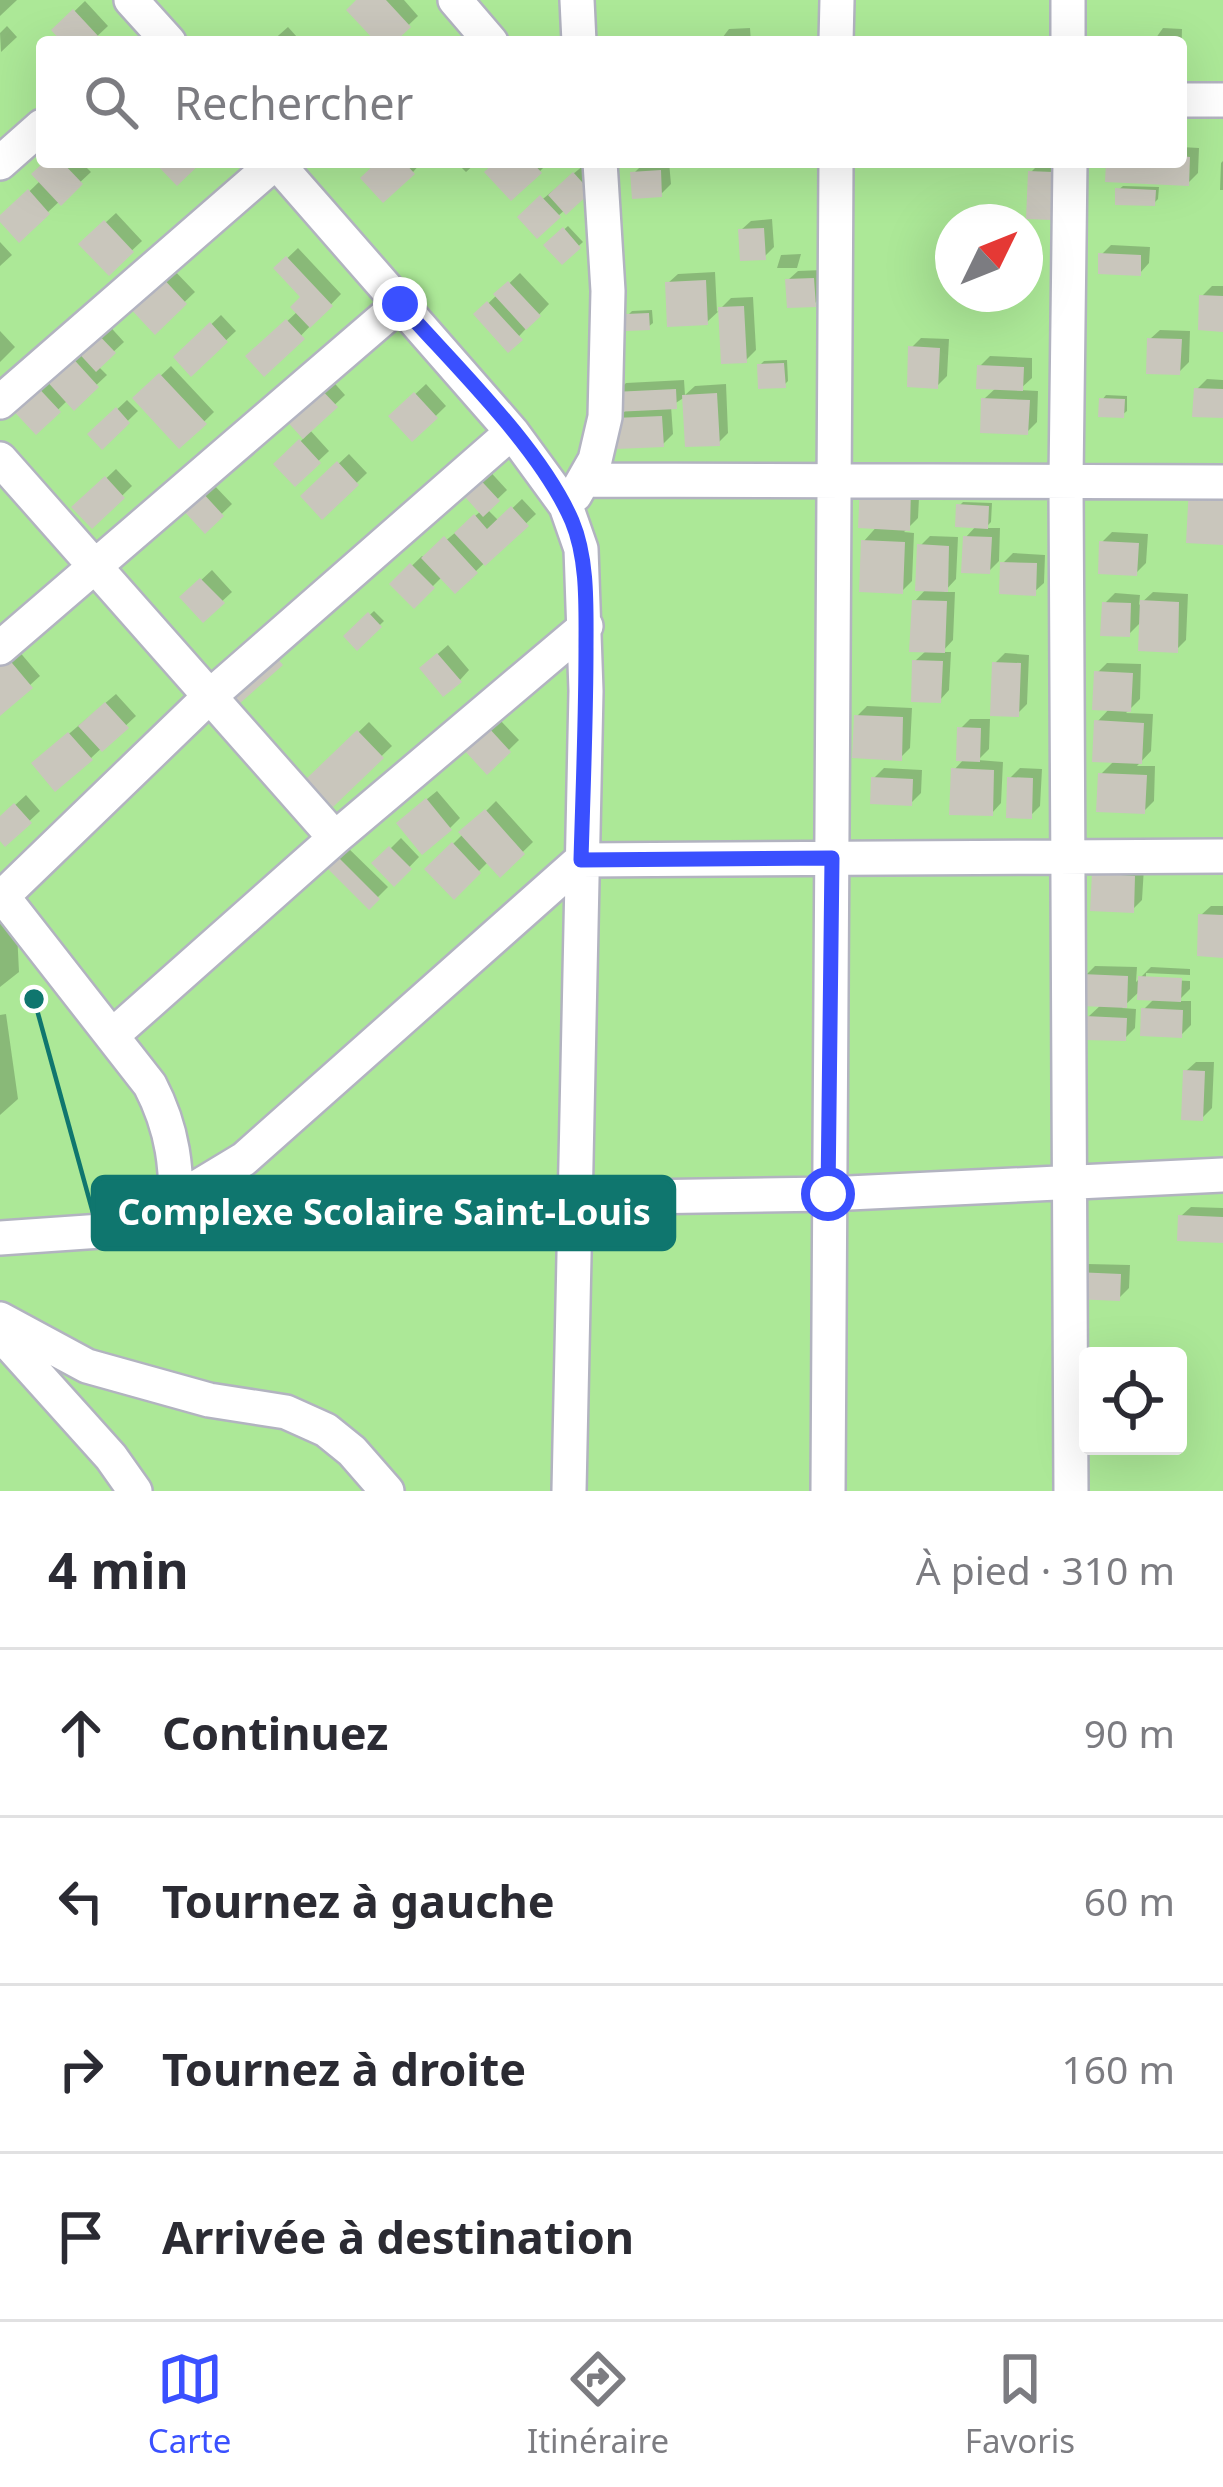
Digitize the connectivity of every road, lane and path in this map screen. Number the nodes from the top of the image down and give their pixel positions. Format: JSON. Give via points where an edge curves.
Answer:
{"nodes":[{"id":1,"x":131,"y":0,"type":"edge"},
{"id":2,"x":455,"y":0,"type":"edge"},
{"id":3,"x":577,"y":0,"type":"edge"},
{"id":4,"x":836,"y":0,"type":"edge"},
{"id":5,"x":1068,"y":0,"type":"edge"},
{"id":6,"x":155,"y":36,"type":"edge"},
{"id":7,"x":486,"y":36,"type":"edge"},
{"id":8,"x":579,"y":36,"type":"edge"},
{"id":9,"x":836,"y":36,"type":"edge"},
{"id":10,"x":1068,"y":36,"type":"edge"},
{"id":11,"x":1187,"y":100,"type":"edge"},
{"id":12,"x":1223,"y":100,"type":"edge"},
{"id":13,"x":36,"y":131,"type":"edge"},
{"id":14,"x":0,"y":163,"type":"edge"},
{"id":15,"x":269,"y":168,"type":"edge"},
{"id":16,"x":281,"y":168,"type":"edge"},
{"id":17,"x":600,"y":168,"type":"edge"},
{"id":18,"x":836,"y":168,"type":"edge"},
{"id":19,"x":1070,"y":168,"type":"edge"},
{"id":20,"x":400,"y":304,"type":"junction"},
{"id":21,"x":0,"y":402,"type":"edge"},
{"id":22,"x":512,"y":432,"type":"junction"},
{"id":23,"x":0,"y":459,"type":"edge"},
{"id":24,"x":836,"y":479,"type":"junction"},
{"id":25,"x":1066,"y":480,"type":"junction"},
{"id":26,"x":1223,"y":482,"type":"edge"},
{"id":27,"x":576,"y":493,"type":"junction"},
{"id":28,"x":94,"y":567,"type":"junction"},
{"id":29,"x":586,"y":626,"type":"junction"},
{"id":30,"x":0,"y":648,"type":"edge"},
{"id":31,"x":209,"y":697,"type":"junction"},
{"id":32,"x":335,"y":838,"type":"junction"},
{"id":33,"x":1067,"y":856,"type":"junction"},
{"id":34,"x":1223,"y":856,"type":"edge"},
{"id":35,"x":832,"y":858,"type":"junction"},
{"id":36,"x":581,"y":860,"type":"junction"},
{"id":37,"x":1,"y":894,"type":"edge"},
{"id":38,"x":113,"y":1034,"type":"junction"},
{"id":39,"x":1223,"y":1175,"type":"edge"},
{"id":40,"x":1068,"y":1183,"type":"junction"},
{"id":41,"x":828,"y":1194,"type":"junction"},
{"id":42,"x":577,"y":1198,"type":"junction"},
{"id":43,"x":176,"y":1212,"type":"junction"},
{"id":44,"x":0,"y":1238,"type":"edge"},
{"id":45,"x":9,"y":1341,"type":"edge"},
{"id":46,"x":134,"y":1491,"type":"edge"},
{"id":47,"x":387,"y":1491,"type":"edge"},
{"id":48,"x":568,"y":1491,"type":"edge"},
{"id":49,"x":828,"y":1491,"type":"edge"},
{"id":50,"x":1071,"y":1491,"type":"edge"}],
"edges":[{"from":1,"to":6,"type":"street"},
{"from":2,"to":7,"type":"street"},
{"from":3,"to":8,"type":"street"},
{"from":4,"to":9,"type":"street"},
{"from":5,"to":10,"type":"street"},
{"from":11,"to":12,"type":"street"},
{"from":13,"to":14,"type":"street"},
{"from":15,"to":21,"type":"street"},
{"from":16,"to":20,"type":"street"},
{"from":17,"to":27,"type":"street","via":[[605,418]]},
{"from":18,"to":24,"type":"street"},
{"from":19,"to":25,"type":"street"},
{"from":20,"to":22,"type":"street"},
{"from":20,"to":28,"type":"street"},
{"from":22,"to":27,"type":"street"},
{"from":22,"to":31,"type":"street"},
{"from":23,"to":28,"type":"street"},
{"from":24,"to":25,"type":"street"},
{"from":24,"to":27,"type":"street"},
{"from":24,"to":35,"type":"street"},
{"from":25,"to":26,"type":"street"},
{"from":25,"to":33,"type":"street"},
{"from":27,"to":29,"type":"street"},
{"from":28,"to":30,"type":"street"},
{"from":28,"to":31,"type":"street"},
{"from":29,"to":32,"type":"street"},
{"from":29,"to":36,"type":"street"},
{"from":31,"to":32,"type":"street"},
{"from":31,"to":37,"type":"street"},
{"from":32,"to":38,"type":"street"},
{"from":33,"to":34,"type":"street"},
{"from":33,"to":35,"type":"street"},
{"from":33,"to":40,"type":"street"},
{"from":35,"to":36,"type":"street"},
{"from":35,"to":41,"type":"street"},
{"from":36,"to":42,"type":"street"},
{"from":36,"to":43,"type":"street"},
{"from":37,"to":38,"type":"street"},
{"from":38,"to":43,"type":"street","via":[[162,1108],[177,1166]]},
{"from":39,"to":40,"type":"street"},
{"from":40,"to":41,"type":"street"},
{"from":40,"to":50,"type":"street"},
{"from":41,"to":42,"type":"street"},
{"from":41,"to":49,"type":"street"},
{"from":42,"to":43,"type":"street"},
{"from":42,"to":48,"type":"street"},
{"from":43,"to":44,"type":"street"},
{"from":45,"to":46,"type":"street"},
{"from":45,"to":47,"type":"street","via":[[209,1400],[286,1412],[326,1430]]}]}
